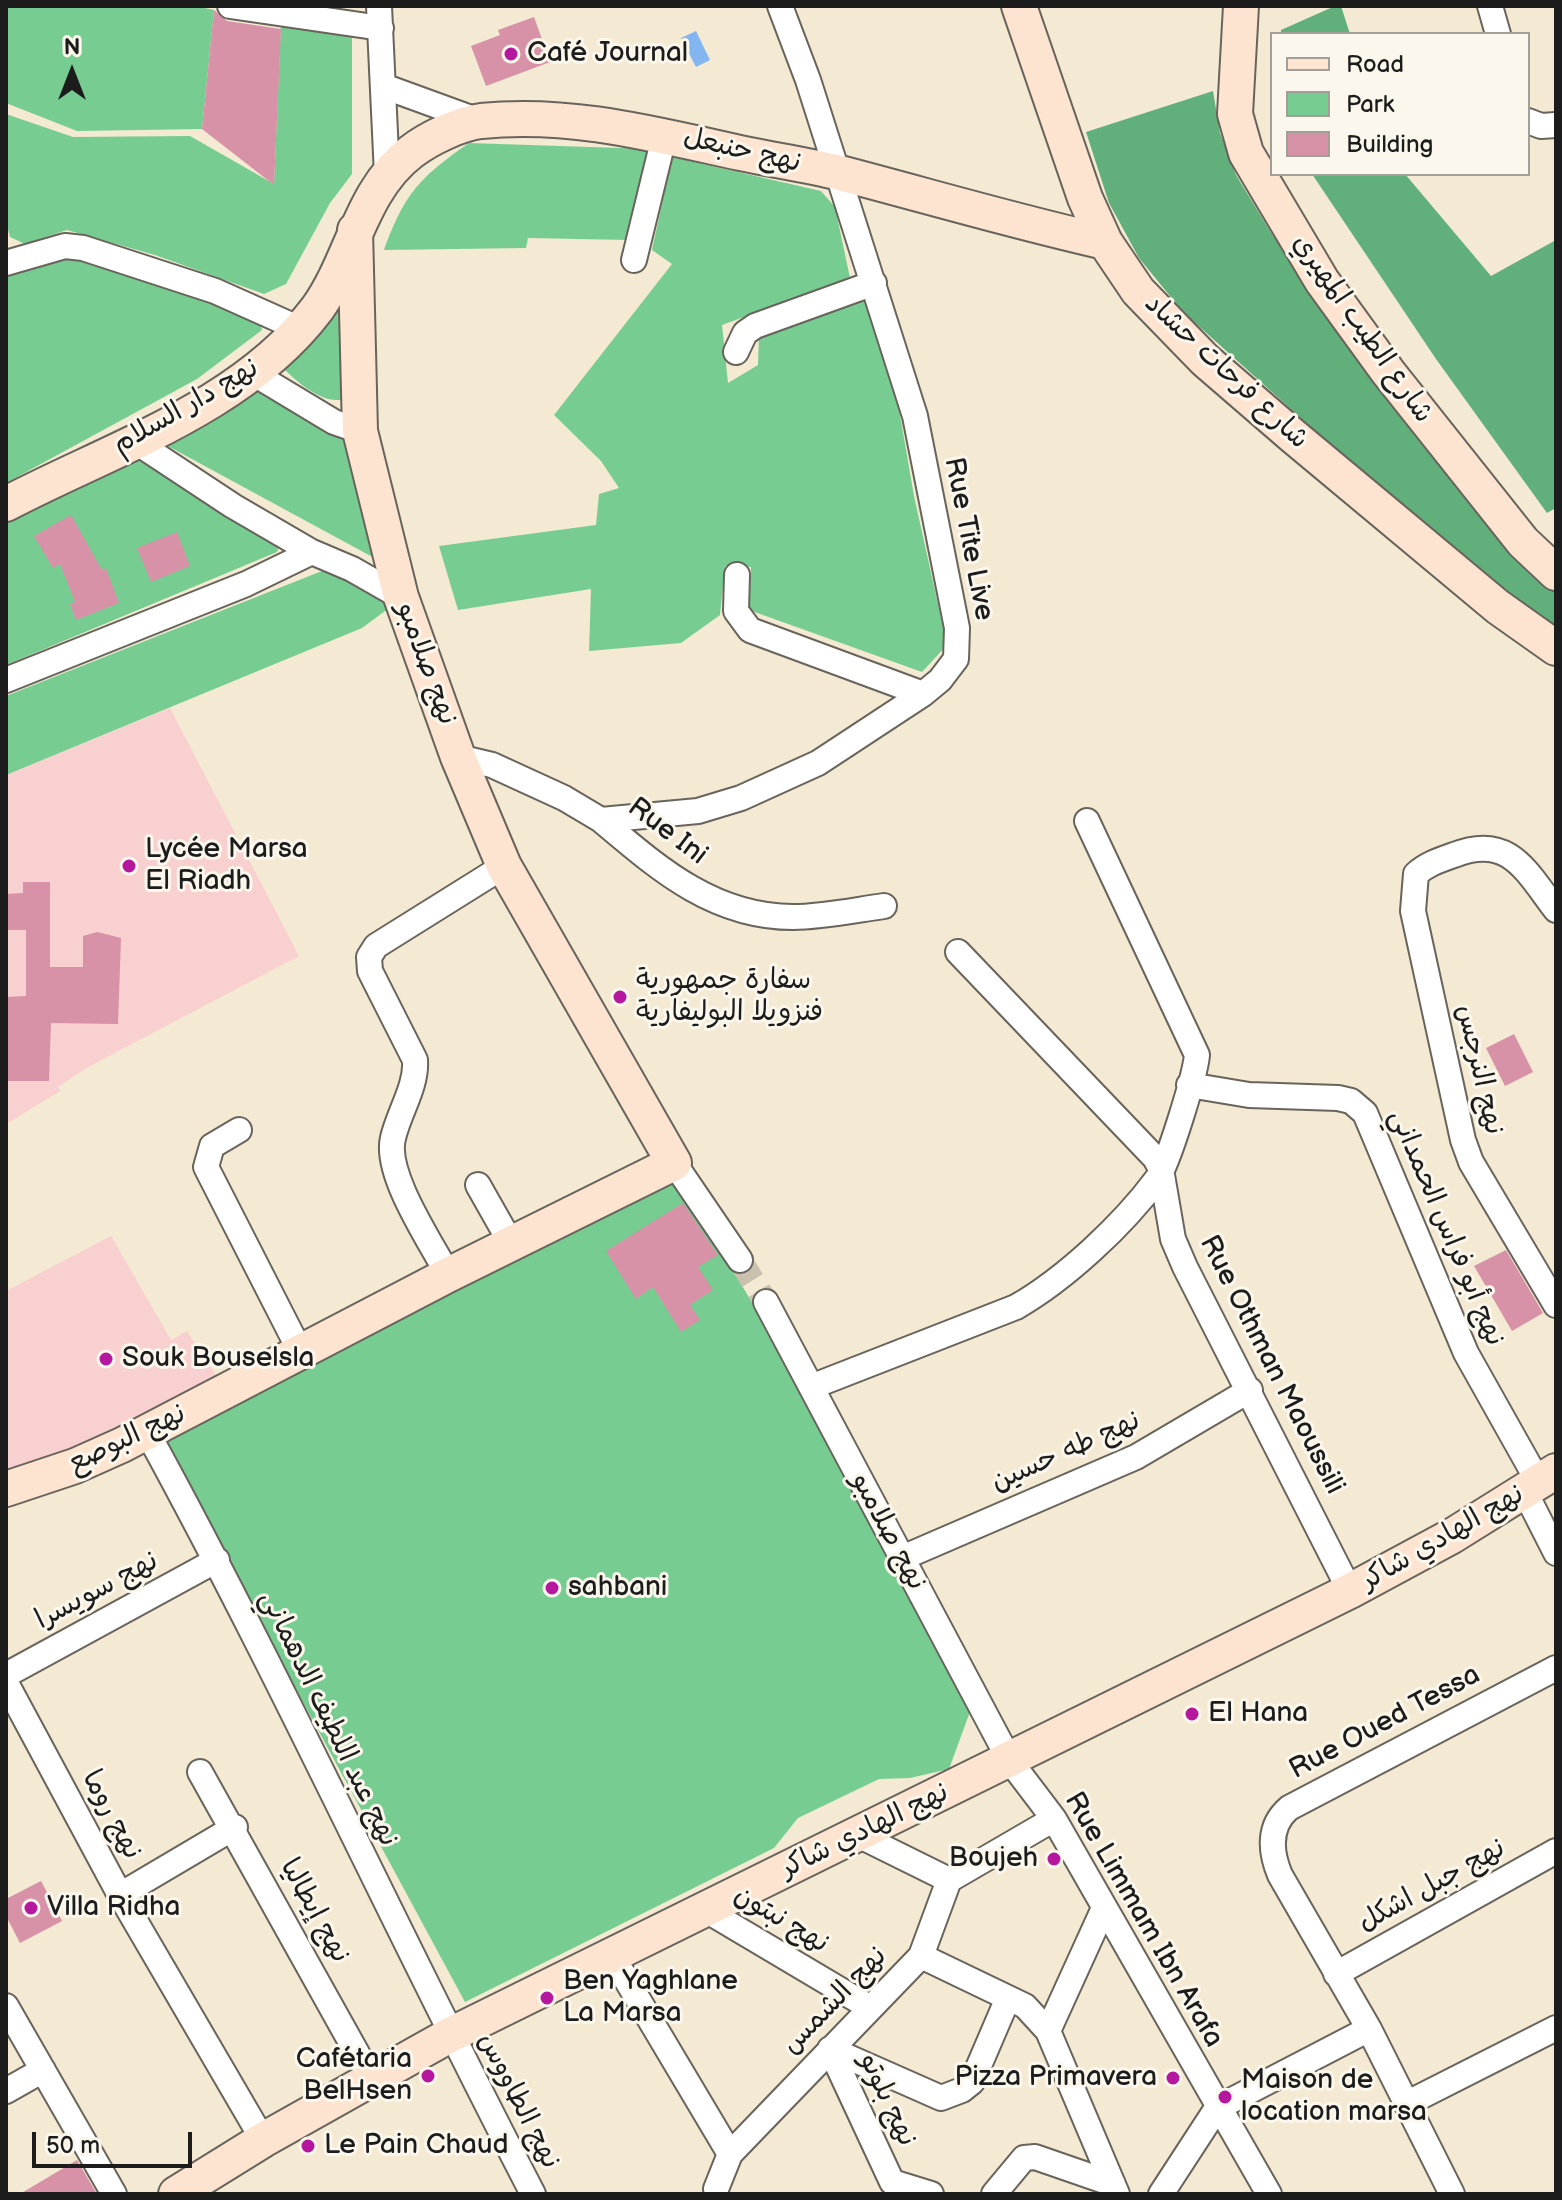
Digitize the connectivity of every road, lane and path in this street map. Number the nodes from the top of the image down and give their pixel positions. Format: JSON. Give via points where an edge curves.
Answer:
{"nodes":[{"id":1,"x":230,"y":6,"type":"edge"},
{"id":2,"x":780,"y":6,"type":"edge"},
{"id":3,"x":1241,"y":6,"type":"edge"},
{"id":4,"x":1490,"y":6,"type":"edge"},
{"id":5,"x":1021,"y":8,"type":"edge"},
{"id":6,"x":380,"y":17,"type":"edge"},
{"id":7,"x":1497,"y":32,"type":"edge"},
{"id":8,"x":383,"y":86,"type":"junction"},
{"id":9,"x":479,"y":121,"type":"junction"},
{"id":10,"x":1530,"y":122,"type":"edge"},
{"id":11,"x":1556,"y":125,"type":"edge"},
{"id":12,"x":665,"y":133,"type":"junction"},
{"id":13,"x":838,"y":173,"type":"junction"},
{"id":14,"x":387,"y":175,"type":"junction"},
{"id":15,"x":355,"y":230,"type":"junction"},
{"id":16,"x":1105,"y":242,"type":"junction"},
{"id":17,"x":8,"y":255,"type":"edge"},
{"id":18,"x":634,"y":260,"type":"dead end"},
{"id":19,"x":874,"y":283,"type":"junction"},
{"id":20,"x":300,"y":329,"type":"junction"},
{"id":21,"x":736,"y":352,"type":"dead end"},
{"id":22,"x":251,"y":372,"type":"junction"},
{"id":23,"x":360,"y":431,"type":"junction"},
{"id":24,"x":133,"y":440,"type":"junction"},
{"id":25,"x":6,"y":504,"type":"edge"},
{"id":26,"x":312,"y":552,"type":"junction"},
{"id":27,"x":1556,"y":573,"type":"edge"},
{"id":28,"x":737,"y":575,"type":"dead end"},
{"id":29,"x":401,"y":597,"type":"junction"},
{"id":30,"x":1556,"y":648,"type":"edge"},
{"id":31,"x":6,"y":680,"type":"edge"},
{"id":32,"x":923,"y":694,"type":"junction"},
{"id":33,"x":458,"y":757,"type":"junction"},
{"id":34,"x":601,"y":820,"type":"junction"},
{"id":35,"x":1087,"y":821,"type":"dead end"},
{"id":36,"x":504,"y":866,"type":"junction"},
{"id":37,"x":884,"y":906,"type":"dead end"},
{"id":38,"x":1556,"y":910,"type":"edge"},
{"id":39,"x":958,"y":952,"type":"dead end"},
{"id":40,"x":1189,"y":1085,"type":"junction"},
{"id":41,"x":239,"y":1130,"type":"dead end"},
{"id":42,"x":674,"y":1163,"type":"junction"},
{"id":43,"x":1160,"y":1176,"type":"junction"},
{"id":44,"x":478,"y":1185,"type":"dead end"},
{"id":45,"x":512,"y":1245,"type":"junction"},
{"id":46,"x":740,"y":1260,"type":"tunnel mouth"},
{"id":47,"x":448,"y":1275,"type":"junction"},
{"id":48,"x":766,"y":1302,"type":"tunnel mouth"},
{"id":49,"x":1556,"y":1305,"type":"edge"},
{"id":50,"x":301,"y":1353,"type":"junction"},
{"id":51,"x":811,"y":1387,"type":"junction"},
{"id":52,"x":1250,"y":1390,"type":"junction"},
{"id":53,"x":147,"y":1432,"type":"junction"},
{"id":54,"x":1540,"y":1482,"type":"edge"},
{"id":55,"x":6,"y":1489,"type":"edge"},
{"id":56,"x":1556,"y":1553,"type":"edge"},
{"id":57,"x":902,"y":1558,"type":"junction"},
{"id":58,"x":217,"y":1560,"type":"junction"},
{"id":59,"x":1350,"y":1591,"type":"junction"},
{"id":60,"x":1556,"y":1668,"type":"edge"},
{"id":61,"x":6,"y":1675,"type":"edge"},
{"id":62,"x":6,"y":1683,"type":"edge"},
{"id":63,"x":1010,"y":1761,"type":"junction"},
{"id":64,"x":200,"y":1772,"type":"dead end"},
{"id":65,"x":1054,"y":1819,"type":"junction"},
{"id":66,"x":235,"y":1827,"type":"junction"},
{"id":67,"x":858,"y":1835,"type":"junction"},
{"id":68,"x":1556,"y":1851,"type":"edge"},
{"id":69,"x":949,"y":1880,"type":"junction"},
{"id":70,"x":120,"y":1895,"type":"junction"},
{"id":71,"x":1104,"y":1908,"type":"junction"},
{"id":72,"x":704,"y":1909,"type":"junction"},
{"id":73,"x":611,"y":1954,"type":"junction"},
{"id":74,"x":921,"y":1956,"type":"junction"},
{"id":75,"x":1336,"y":1974,"type":"junction"},
{"id":76,"x":1008,"y":1998,"type":"junction"},
{"id":77,"x":6,"y":2006,"type":"edge"},
{"id":78,"x":869,"y":2007,"type":"junction"},
{"id":79,"x":1556,"y":2028,"type":"edge"},
{"id":80,"x":1369,"y":2029,"type":"junction"},
{"id":81,"x":1048,"y":2031,"type":"junction"},
{"id":82,"x":450,"y":2035,"type":"junction"},
{"id":83,"x":830,"y":2049,"type":"junction"},
{"id":84,"x":43,"y":2070,"type":"junction"},
{"id":85,"x":372,"y":2080,"type":"junction"},
{"id":86,"x":6,"y":2091,"type":"edge"},
{"id":87,"x":1406,"y":2104,"type":"junction"},
{"id":88,"x":1217,"y":2108,"type":"junction"},
{"id":89,"x":263,"y":2140,"type":"junction"},
{"id":90,"x":730,"y":2154,"type":"junction"},
{"id":91,"x":888,"y":2188,"type":"edge"},
{"id":92,"x":1115,"y":2189,"type":"edge"},
{"id":93,"x":711,"y":2192,"type":"edge"},
{"id":94,"x":114,"y":2194,"type":"edge"},
{"id":95,"x":176,"y":2194,"type":"edge"},
{"id":96,"x":533,"y":2194,"type":"edge"},
{"id":97,"x":931,"y":2194,"type":"edge"},
{"id":98,"x":994,"y":2194,"type":"edge"},
{"id":99,"x":1162,"y":2194,"type":"edge"},
{"id":100,"x":1269,"y":2194,"type":"edge"},
{"id":101,"x":1452,"y":2194,"type":"edge"}],
"edges":[{"from":1,"to":6,"type":"street"},
{"from":2,"to":13,"type":"street","name":"Rue Tite Live"},
{"from":3,"to":27,"type":"street","name":"شارع الطيب المهيري","via":[[1235,114],[1246,153],[1322,281],[1363,338],[1523,542]]},
{"from":4,"to":7,"type":"street"},
{"from":5,"to":16,"type":"street","name":"شارع فرحات حشاد"},
{"from":6,"to":8,"type":"street"},
{"from":8,"to":9,"type":"street"},
{"from":8,"to":14,"type":"street"},
{"from":9,"to":12,"type":"street","name":"نهج حنبعل","via":[[604,123]]},
{"from":9,"to":14,"type":"street","name":"نهج حنبعل","via":[[423,143]]},
{"from":10,"to":11,"type":"street"},
{"from":12,"to":13,"type":"street","name":"نهج حنبعل"},
{"from":12,"to":18,"type":"street"},
{"from":13,"to":16,"type":"street","name":"نهج حنبعل"},
{"from":13,"to":19,"type":"street","name":"Rue Tite Live"},
{"from":14,"to":15,"type":"street"},
{"from":15,"to":20,"type":"street","name":"نهج دار السلام","via":[[329,289]]},
{"from":15,"to":23,"type":"street","name":"نهج صلامبو"},
{"from":16,"to":30,"type":"street","name":"شارع فرحات حشاد","via":[[1138,291],[1205,360],[1485,597]]},
{"from":17,"to":20,"type":"street","via":[[83,248],[215,291]]},
{"from":19,"to":21,"type":"street","via":[[755,326]]},
{"from":19,"to":32,"type":"street","name":"Rue Tite Live","via":[[915,416],[957,628],[956,659]]},
{"from":20,"to":22,"type":"street","name":"نهج دار السلام"},
{"from":22,"to":23,"type":"street","via":[[334,422]]},
{"from":22,"to":24,"type":"street","name":"نهج دار السلام"},
{"from":23,"to":29,"type":"street","name":"نهج صلامبو"},
{"from":24,"to":25,"type":"street","name":"نهج دار السلام"},
{"from":24,"to":26,"type":"street"},
{"from":26,"to":29,"type":"street"},
{"from":26,"to":31,"type":"street","via":[[200,604]]},
{"from":28,"to":32,"type":"street","via":[[736,611],[750,630]]},
{"from":29,"to":33,"type":"street","name":"نهج صلامبو"},
{"from":32,"to":34,"type":"street","name":"Rue Tite Live","via":[[818,763],[741,798],[698,811]]},
{"from":33,"to":34,"type":"street","via":[[492,765]]},
{"from":33,"to":36,"type":"street","name":"نهج صلامبو"},
{"from":34,"to":37,"type":"street","name":"Rue Ini","via":[[674,881],[732,907],[792,917]]},
{"from":35,"to":40,"type":"street","via":[[1195,1049]]},
{"from":36,"to":42,"type":"street","name":"نهج صلامبو"},
{"from":36,"to":47,"type":"street","via":[[376,946],[369,957],[370,971],[415,1060],[392,1139],[394,1171]]},
{"from":38,"to":49,"type":"street","name":"نهج النرجس","via":[[1512,857],[1495,847],[1475,847],[1416,874],[1413,911],[1463,1140]]},
{"from":39,"to":43,"type":"street","name":"Rue Othman Maoussili","via":[[1149,1151]]},
{"from":40,"to":43,"type":"street"},
{"from":40,"to":54,"type":"street","name":"نهج أبو فراس الحمداني","via":[[1249,1095],[1338,1098],[1365,1113],[1466,1353]]},
{"from":41,"to":50,"type":"street","via":[[212,1146],[206,1167]]},
{"from":42,"to":45,"type":"street","name":"نهج البوصع"},
{"from":42,"to":46,"type":"street","name":"نهج صلامبو"},
{"from":43,"to":51,"type":"street","via":[[1044,1292]]},
{"from":43,"to":52,"type":"street","name":"Rue Othman Maoussili","via":[[1173,1239]]},
{"from":44,"to":45,"type":"street"},
{"from":45,"to":47,"type":"street","name":"نهج البوصع"},
{"from":47,"to":50,"type":"street","name":"نهج البوصع"},
{"from":48,"to":51,"type":"street","name":"نهج صلامبو"},
{"from":50,"to":53,"type":"street","name":"نهج البوصع"},
{"from":51,"to":57,"type":"street","name":"نهج صلامبو"},
{"from":52,"to":57,"type":"street","name":"نهج طه حسين","via":[[1136,1457]]},
{"from":52,"to":59,"type":"street","name":"Rue Othman Maoussili"},
{"from":53,"to":55,"type":"street","name":"نهج البوصع","via":[[75,1466]]},
{"from":53,"to":58,"type":"street","name":"نهج عبد اللطيف الدهماني"},
{"from":54,"to":56,"type":"street","name":"نهج أبو فراس الحمداني"},
{"from":54,"to":59,"type":"street","name":"نهج الهادي شاكر"},
{"from":57,"to":63,"type":"street","name":"نهج صلامبو"},
{"from":58,"to":61,"type":"street","name":"نهج سويسرا"},
{"from":58,"to":82,"type":"street","name":"نهج عبد اللطيف الدهماني"},
{"from":59,"to":63,"type":"street","name":"نهج الهادي شاكر"},
{"from":60,"to":75,"type":"street","name":"Rue Oued Tessa","via":[[1289,1808],[1277,1821],[1272,1846],[1280,1875]]},
{"from":62,"to":70,"type":"street","name":"نهج روما"},
{"from":63,"to":65,"type":"street","name":"Rue Limmam Ibn Arafa"},
{"from":63,"to":67,"type":"street","name":"نهج الهادي شاكر"},
{"from":64,"to":66,"type":"street","name":"نهج إيطاليا"},
{"from":65,"to":69,"type":"street"},
{"from":65,"to":71,"type":"street","name":"Rue Limmam Ibn Arafa"},
{"from":66,"to":70,"type":"street"},
{"from":66,"to":85,"type":"street","name":"نهج إيطاليا"},
{"from":67,"to":69,"type":"street"},
{"from":67,"to":72,"type":"street","name":"نهج الهادي شاكر"},
{"from":68,"to":75,"type":"street","name":"نهج جبل اشكل"},
{"from":69,"to":74,"type":"street"},
{"from":70,"to":89,"type":"street","name":"نهج روما"},
{"from":71,"to":81,"type":"street"},
{"from":71,"to":88,"type":"street","name":"Rue Limmam Ibn Arafa"},
{"from":72,"to":73,"type":"street","name":"نهج الهادي شاكر"},
{"from":72,"to":78,"type":"street","name":"نهج نبتون"},
{"from":73,"to":82,"type":"street","name":"نهج الهادي شاكر"},
{"from":73,"to":90,"type":"street"},
{"from":74,"to":76,"type":"street","name":"نهج الشمس"},
{"from":74,"to":78,"type":"street","name":"نهج الشمس"},
{"from":75,"to":80,"type":"street","name":"Rue Oued Tessa"},
{"from":76,"to":81,"type":"street","name":"نهج الشمس","via":[[1025,2006]]},
{"from":76,"to":83,"type":"street","via":[[972,2082],[941,2098]]},
{"from":77,"to":84,"type":"street"},
{"from":78,"to":83,"type":"street","name":"نهج الشمس"},
{"from":79,"to":87,"type":"street"},
{"from":80,"to":87,"type":"street","name":"Rue Oued Tessa"},
{"from":80,"to":88,"type":"street"},
{"from":81,"to":92,"type":"street","name":"نهج الشمس"},
{"from":82,"to":85,"type":"street","name":"نهج الهادي شاكر"},
{"from":82,"to":96,"type":"street","name":"نهج الطاووس"},
{"from":83,"to":90,"type":"street","name":"نهج الشمس"},
{"from":83,"to":91,"type":"street","name":"نهج بلوتو"},
{"from":84,"to":86,"type":"street"},
{"from":84,"to":94,"type":"street"},
{"from":85,"to":89,"type":"street","name":"نهج الهادي شاكر"},
{"from":87,"to":101,"type":"street","name":"Rue Oued Tessa"},
{"from":88,"to":99,"type":"street"},
{"from":88,"to":100,"type":"street","name":"Rue Limmam Ibn Arafa"},
{"from":89,"to":95,"type":"street","name":"نهج الهادي شاكر"},
{"from":90,"to":93,"type":"street","name":"نهج الشمس"},
{"from":91,"to":97,"type":"street","name":"نهج بلوتو"},
{"from":92,"to":98,"type":"street","via":[[1035,2157],[1024,2158]]}]}
